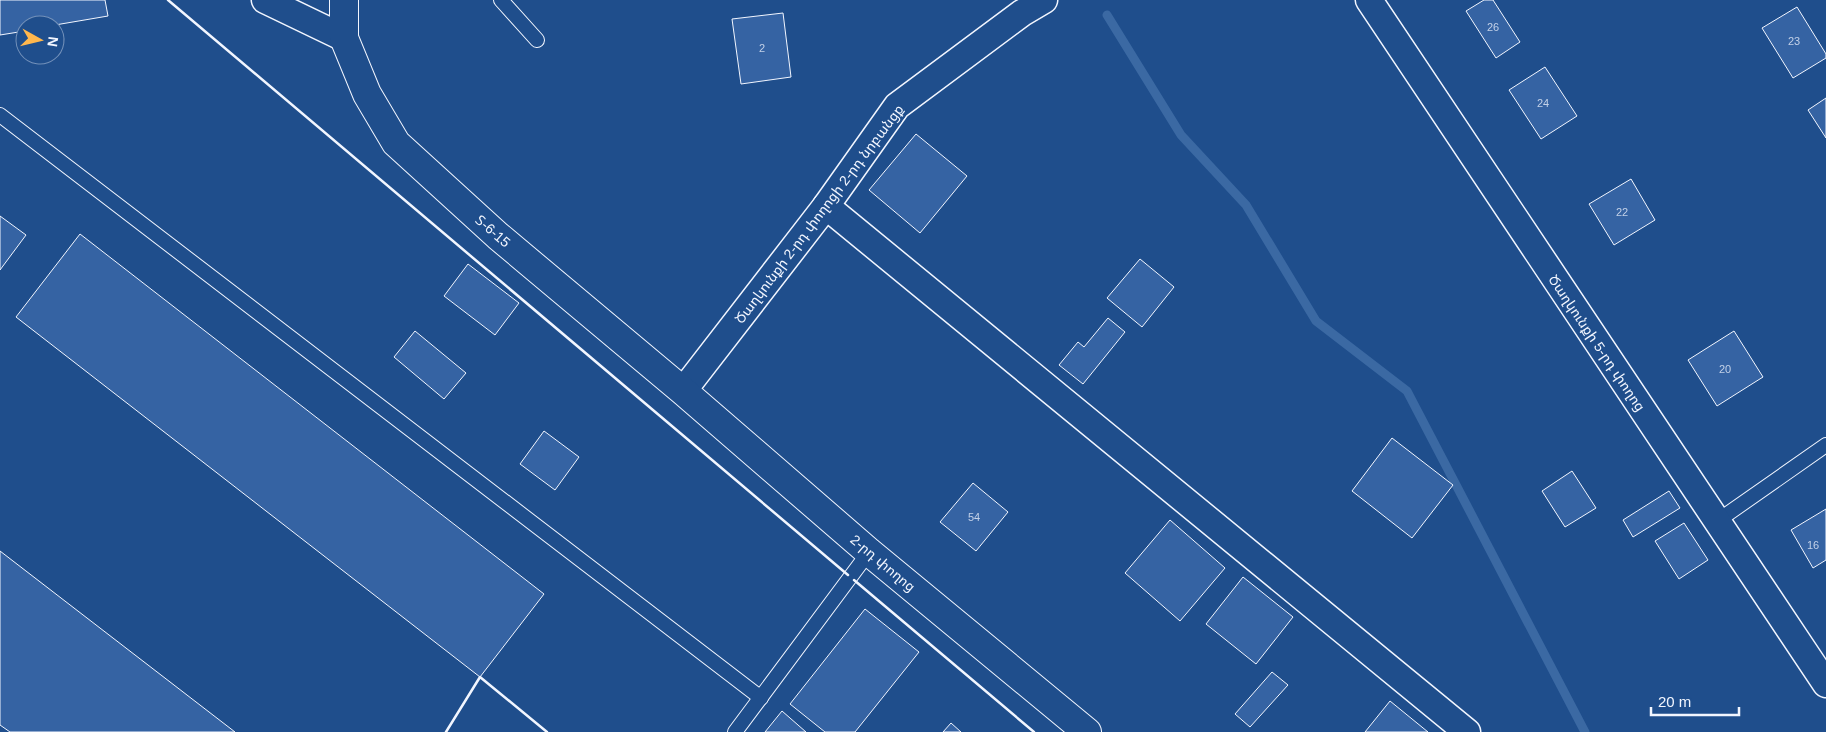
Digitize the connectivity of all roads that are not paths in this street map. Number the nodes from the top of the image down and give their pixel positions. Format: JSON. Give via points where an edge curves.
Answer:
{"nodes":[{"id":1,"x":266,"y":0,"type":"edge"},
{"id":2,"x":344,"y":0,"type":"edge"},
{"id":3,"x":501,"y":0,"type":"edge"},
{"id":4,"x":1044,"y":0,"type":"edge"},
{"id":5,"x":1369,"y":0,"type":"edge"},
{"id":6,"x":344,"y":38,"type":"junction"},
{"id":7,"x":537,"y":40,"type":"dead end"},
{"id":8,"x":0,"y":115,"type":"edge"},
{"id":9,"x":826,"y":206,"type":"junction"},
{"id":10,"x":683,"y":391,"type":"junction"},
{"id":11,"x":1826,"y":445,"type":"edge"},
{"id":12,"x":1716,"y":522,"type":"junction"},
{"id":13,"x":869,"y":552,"type":"junction"},
{"id":14,"x":1826,"y":684,"type":"edge"},
{"id":15,"x":761,"y":698,"type":"junction"},
{"id":16,"x":735,"y":732,"type":"edge"},
{"id":17,"x":1087,"y":732,"type":"edge"},
{"id":18,"x":1466,"y":732,"type":"edge"}],
"edges":[{"from":1,"to":6,"type":"street"},
{"from":2,"to":6,"type":"street","number":"Տ-6-15"},
{"from":3,"to":7,"type":"lane"},
{"from":4,"to":9,"type":"street","name":"Ծաղկունքի 2-րդ փողոցի 2-րդ նրբանցք","via":[[897,106]]},
{"from":5,"to":12,"type":"street","name":"Ծաղկունքի 5-րդ փողոց"},
{"from":6,"to":10,"type":"street","name":"Տ-6-15","number":"Տ-6-15","via":[[367,94],[396,143],[498,236]]},
{"from":8,"to":15,"type":"lane"},
{"from":9,"to":10,"type":"street","name":"Ծաղկունքի 2-րդ փողոցի 2-րդ նրբանցք"},
{"from":9,"to":18,"type":"street"},
{"from":10,"to":13,"type":"street","name":"2-րդ փողոց","number":"Տ-6-15"},
{"from":11,"to":12,"type":"lane"},
{"from":12,"to":14,"type":"street","name":"Ծաղկունքի 5-րդ փողոց"},
{"from":13,"to":15,"type":"lane"},
{"from":13,"to":17,"type":"street","name":"2-րդ փողոց","number":"Տ-6-15"},
{"from":15,"to":16,"type":"lane"}]}
